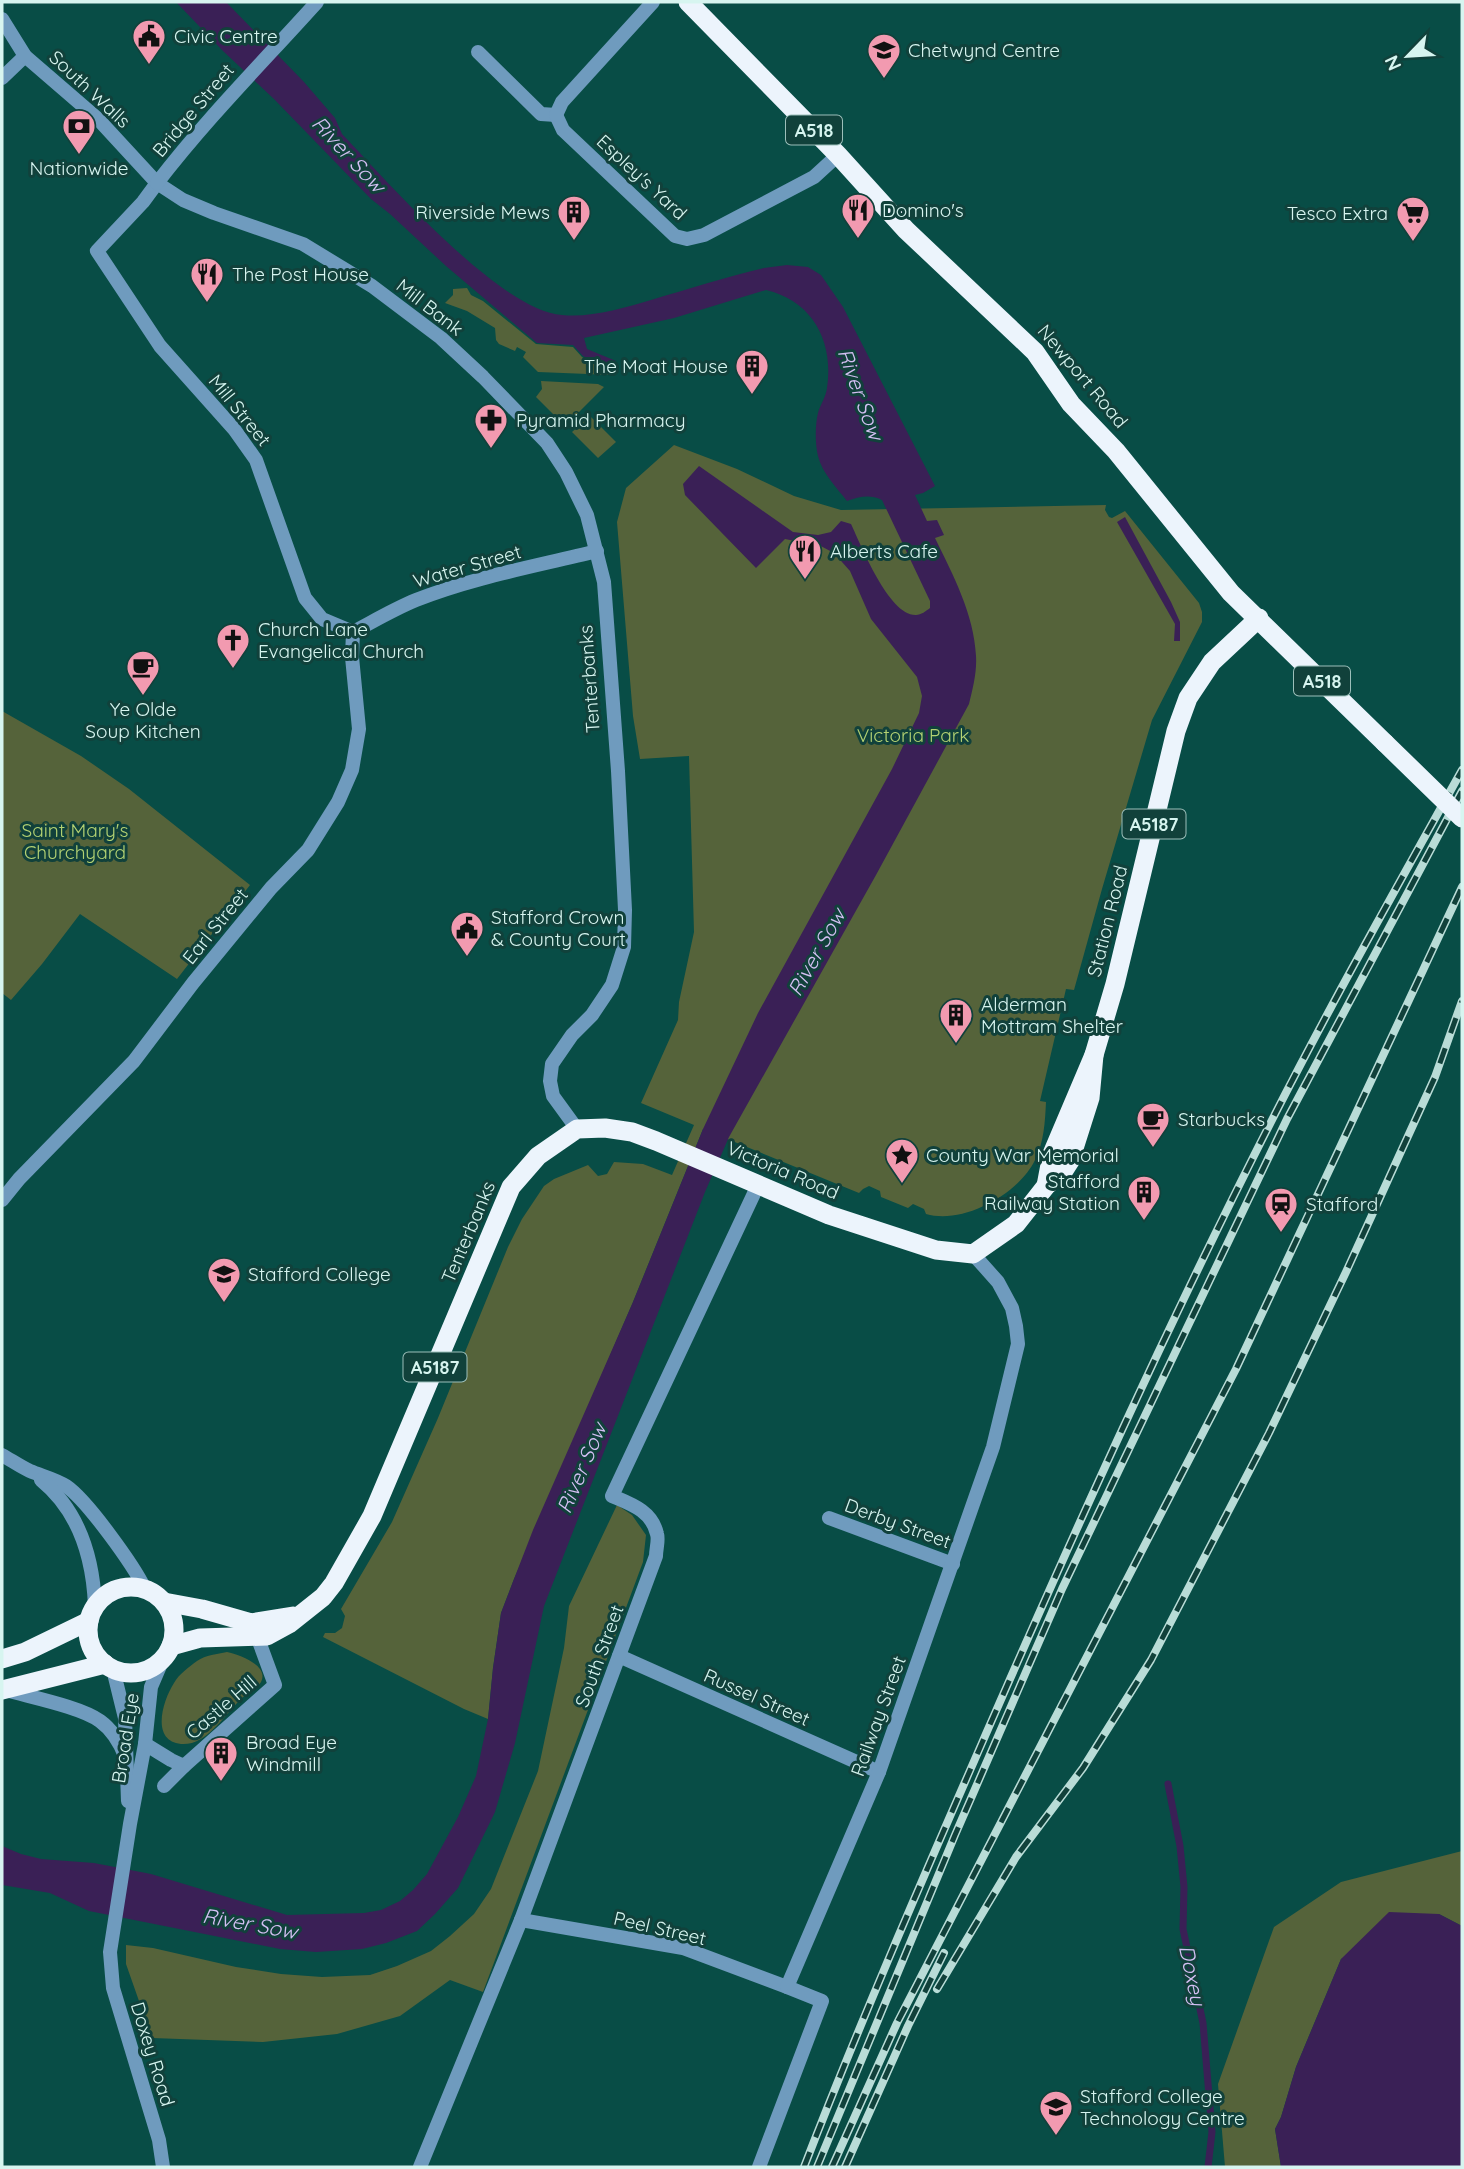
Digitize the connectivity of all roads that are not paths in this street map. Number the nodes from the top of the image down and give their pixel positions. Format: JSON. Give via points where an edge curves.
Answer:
{"nodes":[{"id":1,"x":317,"y":2,"type":"edge"},
{"id":2,"x":653,"y":2,"type":"edge"},
{"id":3,"x":688,"y":2,"type":"edge"},
{"id":4,"x":2,"y":19,"type":"edge"},
{"id":5,"x":478,"y":52,"type":"dead end"},
{"id":6,"x":25,"y":56,"type":"junction"},
{"id":7,"x":2,"y":78,"type":"edge"},
{"id":8,"x":556,"y":115,"type":"junction"},
{"id":9,"x":838,"y":155,"type":"junction"},
{"id":10,"x":157,"y":183,"type":"junction"},
{"id":11,"x":97,"y":251,"type":"joint"},
{"id":12,"x":597,"y":551,"type":"junction"},
{"id":13,"x":1259,"y":618,"type":"junction"},
{"id":14,"x":353,"y":632,"type":"junction"},
{"id":15,"x":1462,"y":818,"type":"edge"},
{"id":16,"x":577,"y":1129,"type":"junction"},
{"id":17,"x":751,"y":1181,"type":"junction"},
{"id":18,"x":2,"y":1200,"type":"edge"},
{"id":19,"x":973,"y":1254,"type":"junction"},
{"id":20,"x":3,"y":1459,"type":"edge"},
{"id":21,"x":29,"y":1471,"type":"junction"},
{"id":22,"x":829,"y":1518,"type":"dead end"},
{"id":23,"x":953,"y":1564,"type":"junction"},
{"id":24,"x":145,"y":1589,"type":"junction"},
{"id":25,"x":164,"y":1602,"type":"junction"},
{"id":26,"x":92,"y":1614,"type":"junction"},
{"id":27,"x":301,"y":1615,"type":"junction"},
{"id":28,"x":257,"y":1636,"type":"junction"},
{"id":29,"x":167,"y":1652,"type":"junction"},
{"id":30,"x":619,"y":1656,"type":"junction"},
{"id":31,"x":2,"y":1659,"type":"edge"},
{"id":32,"x":109,"y":1666,"type":"junction"},
{"id":33,"x":4,"y":1690,"type":"edge"},
{"id":34,"x":145,"y":1744,"type":"junction"},
{"id":35,"x":127,"y":1760,"type":"junction"},
{"id":36,"x":184,"y":1766,"type":"junction"},
{"id":37,"x":879,"y":1772,"type":"junction"},
{"id":38,"x":164,"y":1786,"type":"dead end"},
{"id":39,"x":130,"y":1824,"type":"junction"},
{"id":40,"x":124,"y":1863,"type":"joint"},
{"id":41,"x":521,"y":1920,"type":"junction"},
{"id":42,"x":787,"y":1987,"type":"junction"},
{"id":43,"x":163,"y":2167,"type":"edge"},
{"id":44,"x":421,"y":2167,"type":"edge"},
{"id":45,"x":759,"y":2167,"type":"edge"}],
"edges":[{"from":1,"to":10,"type":"street","name":"Bridge Street"},
{"from":2,"to":8,"type":"street","via":[[562,102]]},
{"from":3,"to":9,"type":"highway","name":"Newport Road","number":"A518"},
{"from":4,"to":6,"type":"street","name":"South Walls"},
{"from":5,"to":8,"type":"street","name":"Espley's Yard","via":[[541,114]]},
{"from":6,"to":7,"type":"street"},
{"from":6,"to":10,"type":"street","name":"South Walls","via":[[98,119]]},
{"from":8,"to":9,"type":"street","name":"Espley's Yard","via":[[563,130],[675,236],[687,239],[704,235],[814,177]]},
{"from":9,"to":13,"type":"highway","name":"Newport Road","number":"A518","via":[[906,230],[1035,352],[1072,404],[1231,593]]},
{"from":10,"to":11,"type":"street","name":"Bridge Street"},
{"from":10,"to":12,"type":"street","name":"Mill Bank","via":[[214,213],[303,244],[372,286],[441,338],[547,443],[587,515]]},
{"from":11,"to":14,"type":"street","name":"Mill Street","via":[[160,346],[256,460],[305,598],[322,619]]},
{"from":12,"to":14,"type":"street","name":"Water Street","via":[[479,579],[417,600]]},
{"from":12,"to":16,"type":"street","name":"Tenterbanks","via":[[604,582],[618,771],[624,947],[612,985],[552,1064],[553,1096]]},
{"from":13,"to":15,"type":"highway","name":"Newport Road","number":"A518","bridge":true},
{"from":13,"to":19,"type":"highway","name":"Station Road","number":"A5187","via":[[1212,662],[1188,698],[1176,731],[1118,974],[1094,1055],[1052,1154],[1046,1186],[1016,1224]]},
{"from":14,"to":18,"type":"street","name":"Earl Street","via":[[359,729],[352,770],[309,850],[253,909],[134,1061]]},
{"from":16,"to":17,"type":"highway","name":"Victoria Road","via":[[632,1132]]},
{"from":16,"to":27,"type":"highway","name":"Tenterbanks","number":"A5187","via":[[538,1156],[511,1186],[372,1516],[334,1583]]},
{"from":17,"to":19,"type":"highway","name":"Victoria Road","via":[[883,1234],[936,1250]]},
{"from":17,"to":30,"type":"street","name":"South Street","via":[[612,1496],[638,1507],[658,1534],[656,1556]]},
{"from":19,"to":23,"type":"street","name":"Railway Street","via":[[998,1282],[1012,1308],[1018,1344],[993,1447]]},
{"from":20,"to":21,"type":"street"},
{"from":21,"to":24,"type":"street","via":[[66,1486],[86,1505]]},
{"from":21,"to":26,"type":"street","via":[[67,1506],[79,1529],[94,1579]]},
{"from":22,"to":23,"type":"street","name":"Derby Street"},
{"from":23,"to":37,"type":"street","name":"Railway Street"},
{"from":24,"to":25,"type":"highway"},
{"from":24,"to":26,"type":"highway","via":[[124,1588],[105,1596]]},
{"from":25,"to":27,"type":"highway","via":[[251,1623]]},
{"from":25,"to":29,"type":"highway","via":[[174,1629]]},
{"from":26,"to":31,"type":"highway","via":[[25,1652]]},
{"from":26,"to":32,"type":"highway","via":[[91,1646]]},
{"from":27,"to":28,"type":"highway","name":"Tenterbanks","number":"A5187","via":[[267,1636]]},
{"from":28,"to":29,"type":"highway","name":"Tenterbanks","number":"A5187","via":[[200,1639]]},
{"from":28,"to":36,"type":"street","name":"Castle Hill","via":[[275,1685]]},
{"from":29,"to":32,"type":"highway","via":[[150,1669],[139,1672],[126,1673]]},
{"from":29,"to":34,"type":"street","name":"Broad Eye","via":[[151,1688]]},
{"from":30,"to":37,"type":"street","name":"Russel Street"},
{"from":30,"to":41,"type":"street","name":"South Street"},
{"from":32,"to":33,"type":"highway"},
{"from":32,"to":35,"type":"street","name":"Broad Eye","via":[[125,1718]]},
{"from":33,"to":35,"type":"street","via":[[98,1719],[112,1732]]},
{"from":34,"to":36,"type":"street","name":"Castle Hill"},
{"from":34,"to":39,"type":"street","name":"Broad Eye"},
{"from":35,"to":39,"type":"street","name":"Broad Eye"},
{"from":36,"to":38,"type":"street","name":"Castle Hill"},
{"from":37,"to":42,"type":"street","name":"Railway Street"},
{"from":39,"to":40,"type":"street","name":"Broad Eye"},
{"from":40,"to":43,"type":"street","name":"Doxey Road","via":[[110,1952],[113,1988]]},
{"from":41,"to":42,"type":"street","name":"Peel Street","via":[[683,1948]]},
{"from":41,"to":44,"type":"street","name":"South Street"},
{"from":42,"to":45,"type":"street","via":[[822,2001]]}]}
